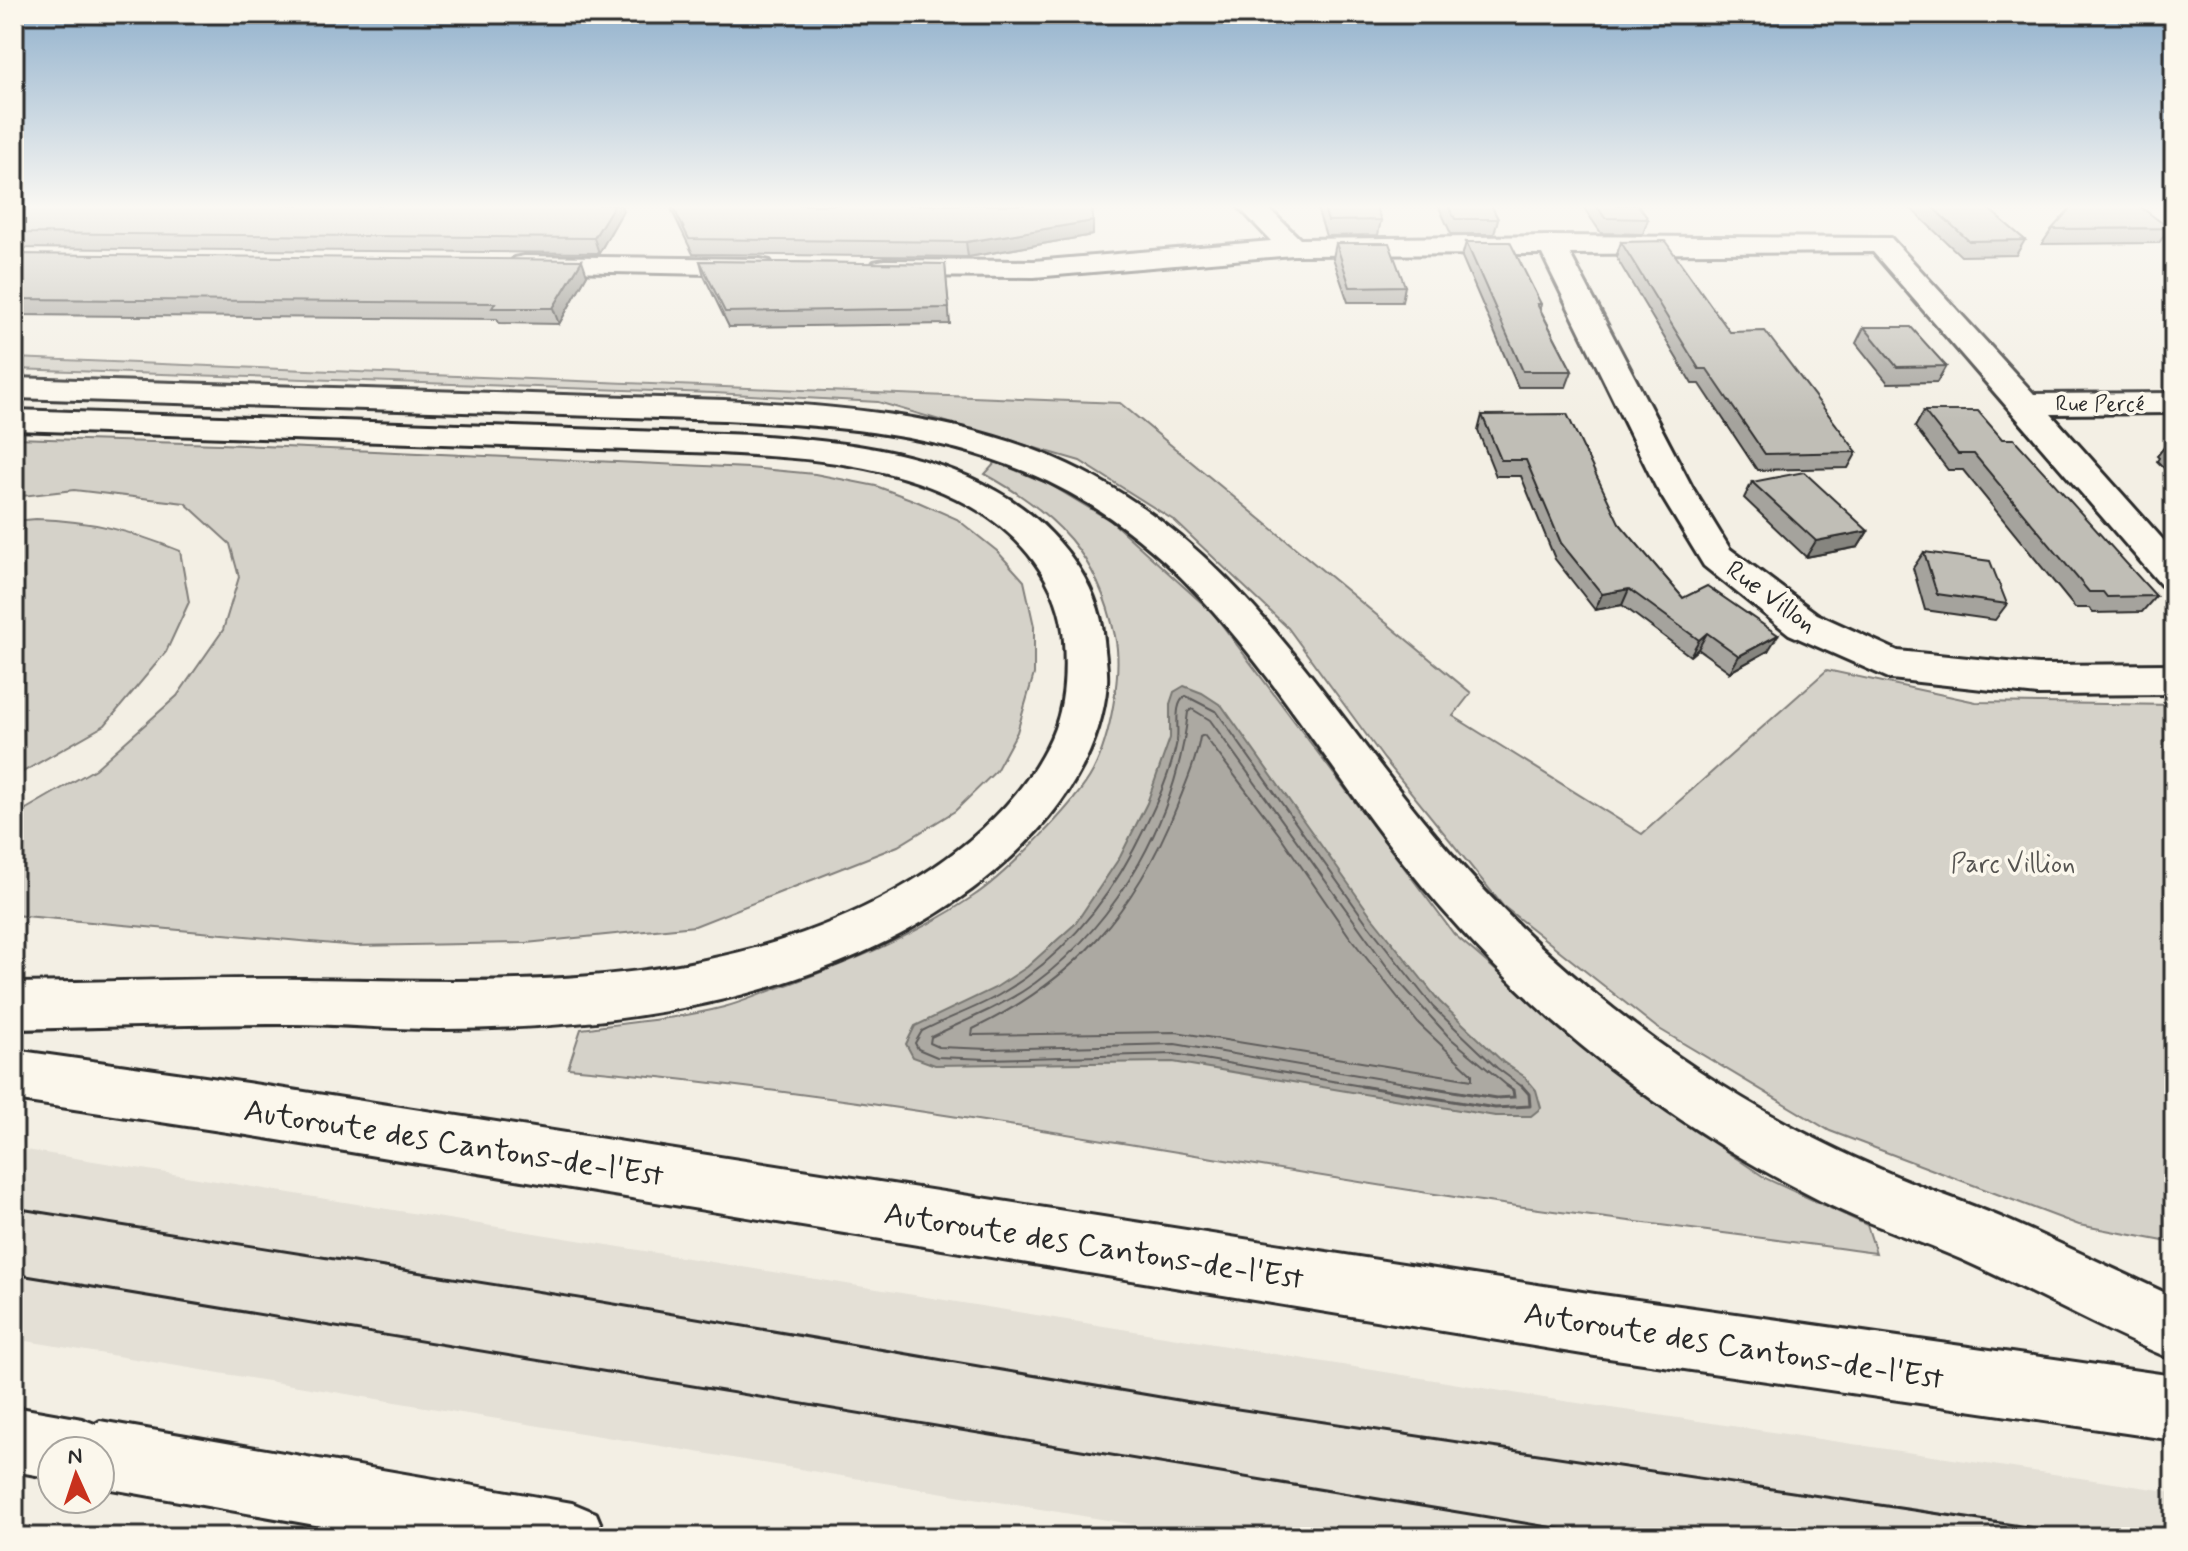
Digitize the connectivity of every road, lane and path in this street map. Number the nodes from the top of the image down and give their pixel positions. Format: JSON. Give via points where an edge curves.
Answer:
{"nodes":[{"id":1,"x":1568,"y":277,"type":"edge"},
{"id":2,"x":1911,"y":277,"type":"edge"},
{"id":3,"x":14,"y":388,"type":"edge"},
{"id":4,"x":2174,"y":403,"type":"edge"},
{"id":5,"x":2025,"y":404,"type":"junction"},
{"id":6,"x":14,"y":420,"type":"edge"},
{"id":7,"x":2174,"y":576,"type":"edge"},
{"id":8,"x":2174,"y":679,"type":"edge"},
{"id":9,"x":14,"y":1006,"type":"edge"},
{"id":10,"x":14,"y":1075,"type":"edge"},
{"id":11,"x":2174,"y":1329,"type":"edge"},
{"id":12,"x":2174,"y":1408,"type":"edge"},
{"id":13,"x":14,"y":1439,"type":"edge"},
{"id":14,"x":36,"y":1443,"type":"edge"},
{"id":15,"x":116,"y":1457,"type":"edge"},
{"id":16,"x":572,"y":1537,"type":"edge"}],
"edges":[{"from":1,"to":8,"type":"main road","name":"Rue Villon","via":[[1674,487],[1717,557],[1803,624],[1891,665],[2038,680]]},
{"from":2,"to":5,"type":"main road"},
{"from":3,"to":11,"type":"main road","via":[[817,416],[949,436],[1060,475],[1144,523],[1212,581],[1286,668],[1466,904],[1524,964],[1626,1050],[1708,1107],[1816,1168]]},
{"from":4,"to":5,"type":"main road","name":"Rue Percé"},
{"from":5,"to":7,"type":"main road"},
{"from":6,"to":9,"type":"main road","via":[[720,443],[887,463],[960,486],[1031,534],[1073,592],[1089,659],[1079,722],[1060,765],[1009,831],[919,901],[785,961],[667,989],[533,1004]]},
{"from":10,"to":12,"type":"main road","name":"Autoroute des Cantons-de-l'Est","via":[[1580,1322]]},
{"from":13,"to":14,"type":"main road"},
{"from":15,"to":16,"type":"main road"}]}
